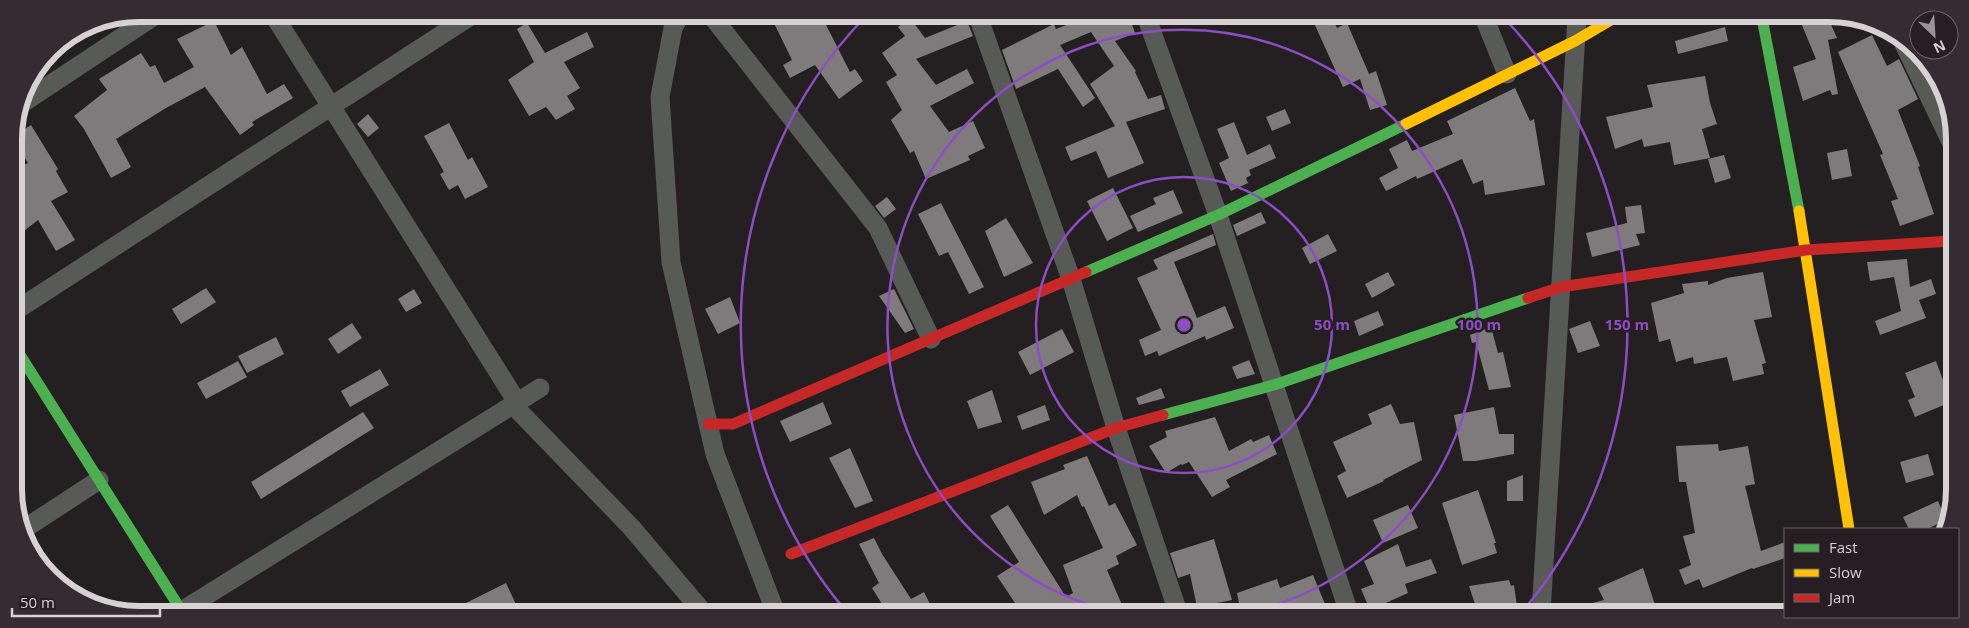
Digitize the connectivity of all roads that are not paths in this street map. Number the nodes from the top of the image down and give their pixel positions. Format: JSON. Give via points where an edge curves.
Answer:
{"nodes":[{"id":1,"x":145,"y":22,"type":"edge"},
{"id":2,"x":278,"y":22,"type":"edge"},
{"id":3,"x":461,"y":22,"type":"edge"},
{"id":4,"x":676,"y":22,"type":"edge"},
{"id":5,"x":717,"y":22,"type":"edge"},
{"id":6,"x":980,"y":22,"type":"edge"},
{"id":7,"x":1148,"y":22,"type":"edge"},
{"id":8,"x":1486,"y":22,"type":"edge"},
{"id":9,"x":1577,"y":22,"type":"edge"},
{"id":10,"x":1609,"y":22,"type":"edge"},
{"id":11,"x":1763,"y":22,"type":"edge"},
{"id":12,"x":1576,"y":41,"type":"junction"},
{"id":13,"x":1908,"y":52,"type":"edge"},
{"id":14,"x":1507,"y":74,"type":"junction"},
{"id":15,"x":30,"y":98,"type":"edge"},
{"id":16,"x":331,"y":106,"type":"junction"},
{"id":17,"x":1946,"y":131,"type":"edge"},
{"id":18,"x":1218,"y":215,"type":"junction"},
{"id":19,"x":1946,"y":240,"type":"edge"},
{"id":20,"x":1806,"y":250,"type":"junction"},
{"id":21,"x":1071,"y":279,"type":"junction"},
{"id":22,"x":1561,"y":287,"type":"junction"},
{"id":23,"x":23,"y":306,"type":"edge"},
{"id":24,"x":931,"y":339,"type":"junction"},
{"id":25,"x":22,"y":359,"type":"edge"},
{"id":26,"x":1274,"y":385,"type":"junction"},
{"id":27,"x":540,"y":388,"type":"dead end"},
{"id":28,"x":515,"y":404,"type":"junction"},
{"id":29,"x":708,"y":424,"type":"junction"},
{"id":30,"x":1116,"y":428,"type":"junction"},
{"id":31,"x":99,"y":480,"type":"junction"},
{"id":32,"x":29,"y":526,"type":"edge"},
{"id":33,"x":1849,"y":528,"type":"edge"},
{"id":34,"x":791,"y":554,"type":"dead end"},
{"id":35,"x":1176,"y":605,"type":"edge"},
{"id":36,"x":1346,"y":605,"type":"edge"},
{"id":37,"x":1541,"y":605,"type":"edge"},
{"id":38,"x":179,"y":606,"type":"edge"},
{"id":39,"x":189,"y":606,"type":"edge"},
{"id":40,"x":697,"y":606,"type":"edge"},
{"id":41,"x":773,"y":606,"type":"edge"}],
"edges":[{"from":1,"to":15,"type":"street"},
{"from":2,"to":16,"type":"street"},
{"from":3,"to":16,"type":"street"},
{"from":4,"to":29,"type":"street","via":[[660,97],[671,253]]},
{"from":5,"to":24,"type":"street","via":[[878,228]]},
{"from":6,"to":21,"type":"street"},
{"from":7,"to":18,"type":"street"},
{"from":8,"to":14,"type":"street"},
{"from":9,"to":12,"type":"street"},
{"from":10,"to":12,"type":"street"},
{"from":11,"to":20,"type":"street"},
{"from":12,"to":14,"type":"street"},
{"from":12,"to":22,"type":"street"},
{"from":13,"to":17,"type":"street"},
{"from":14,"to":18,"type":"street"},
{"from":16,"to":23,"type":"street"},
{"from":16,"to":28,"type":"street"},
{"from":18,"to":21,"type":"street"},
{"from":18,"to":26,"type":"street"},
{"from":19,"to":20,"type":"street"},
{"from":20,"to":22,"type":"street"},
{"from":20,"to":33,"type":"street"},
{"from":21,"to":24,"type":"street"},
{"from":21,"to":30,"type":"street"},
{"from":22,"to":26,"type":"street"},
{"from":22,"to":37,"type":"street"},
{"from":24,"to":29,"type":"street","via":[[732,424]]},
{"from":25,"to":31,"type":"street"},
{"from":26,"to":30,"type":"street"},
{"from":26,"to":36,"type":"street"},
{"from":27,"to":28,"type":"street"},
{"from":28,"to":39,"type":"street"},
{"from":28,"to":40,"type":"street","via":[[631,527]]},
{"from":29,"to":41,"type":"street","via":[[715,454]]},
{"from":30,"to":34,"type":"street"},
{"from":30,"to":35,"type":"street"},
{"from":31,"to":32,"type":"street"},
{"from":31,"to":38,"type":"street"}]}
